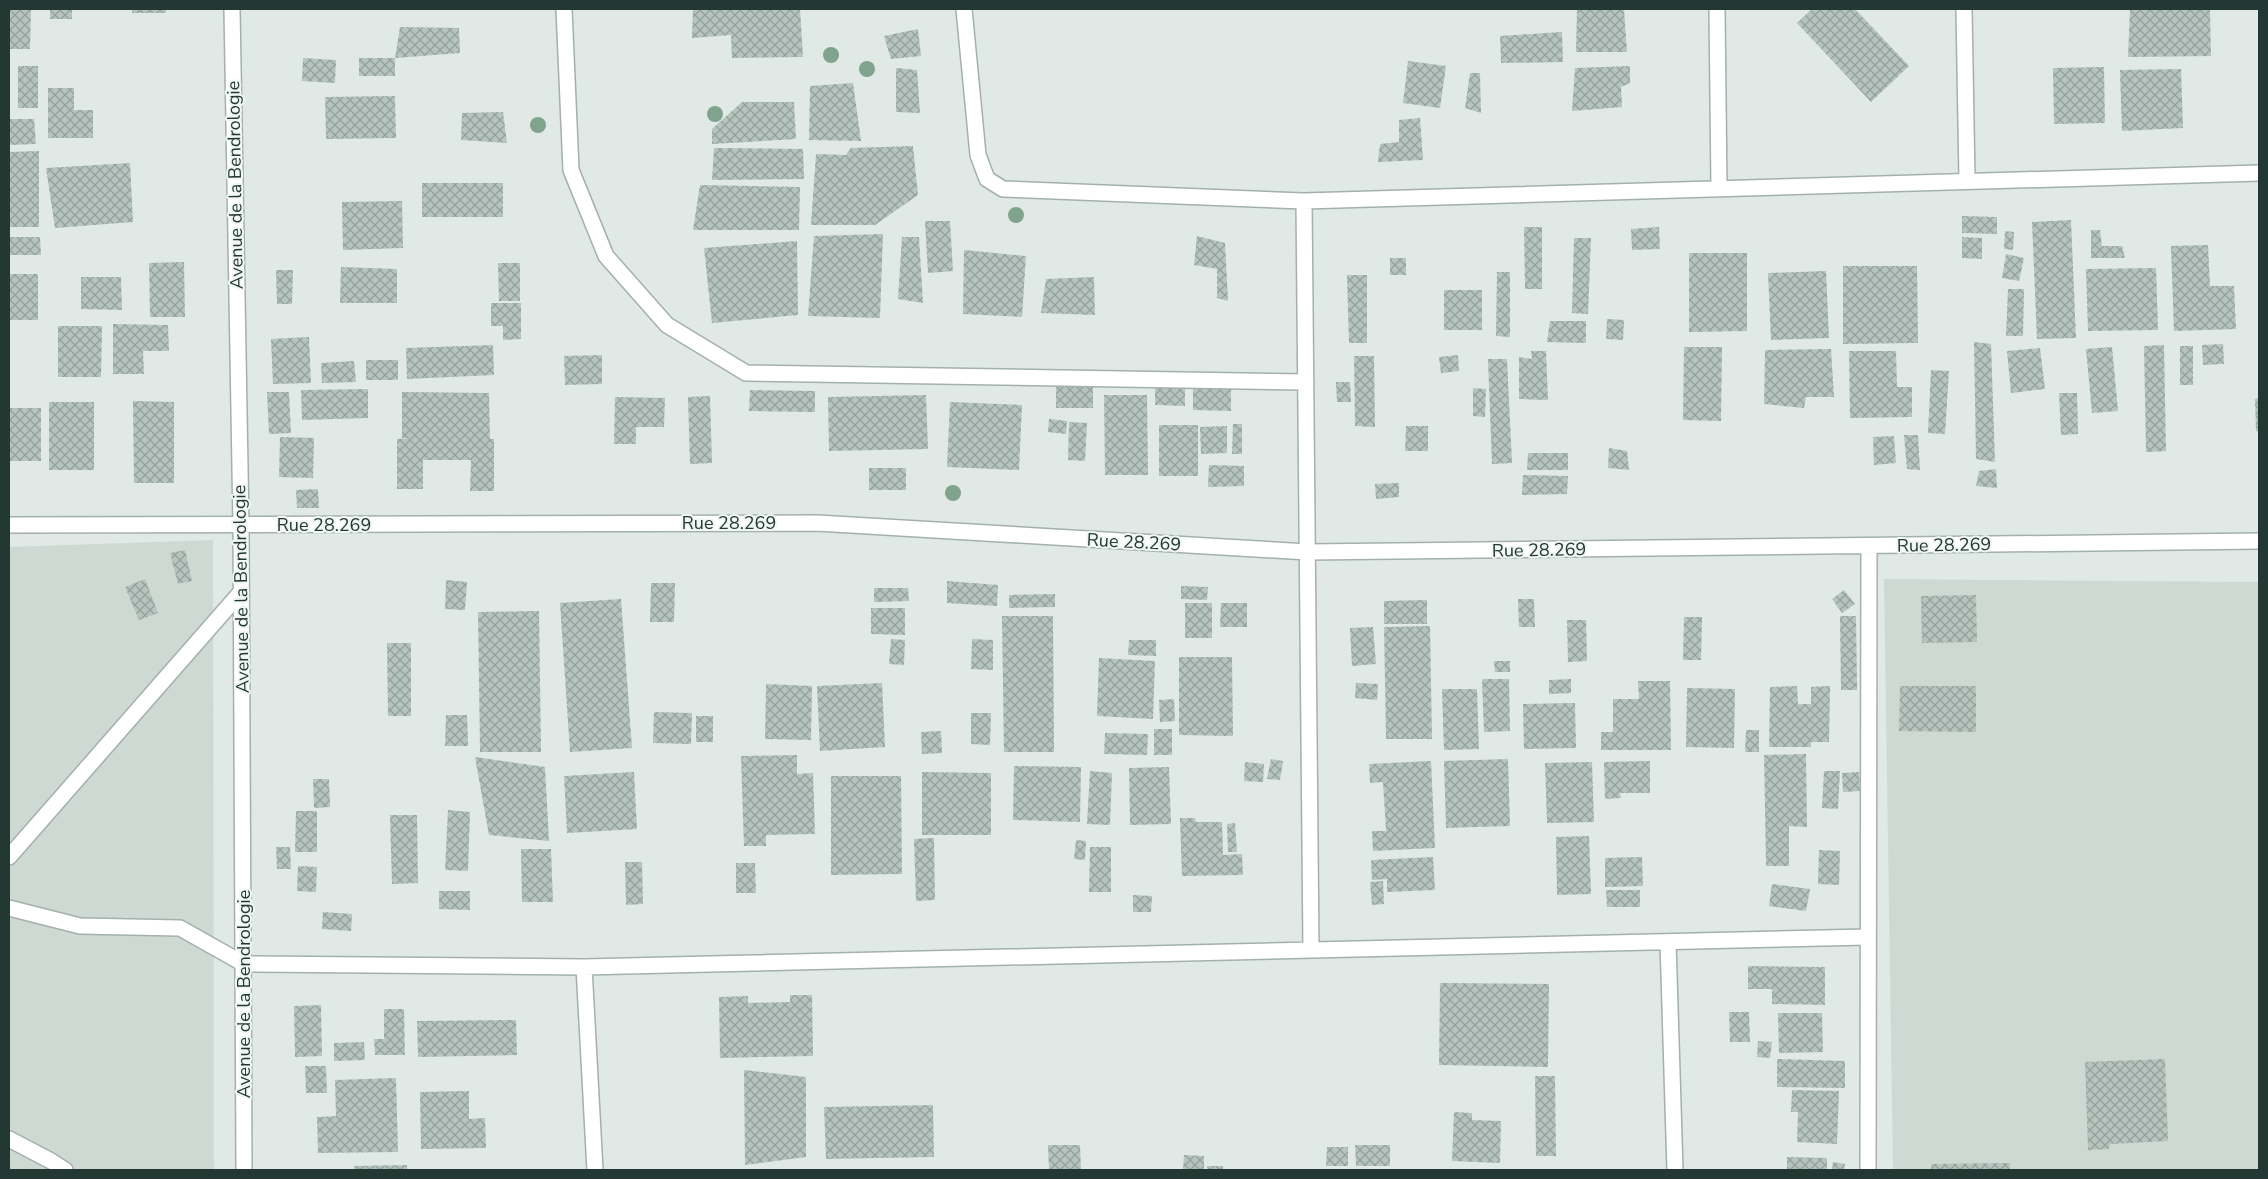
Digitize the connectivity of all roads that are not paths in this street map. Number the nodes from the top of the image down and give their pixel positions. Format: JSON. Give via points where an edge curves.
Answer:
{"nodes":[{"id":1,"x":232,"y":9,"type":"edge"},
{"id":2,"x":564,"y":9,"type":"edge"},
{"id":3,"x":964,"y":9,"type":"edge"},
{"id":4,"x":1717,"y":9,"type":"edge"},
{"id":5,"x":1964,"y":9,"type":"edge"},
{"id":6,"x":2259,"y":173,"type":"edge"},
{"id":7,"x":1967,"y":181,"type":"junction"},
{"id":8,"x":1720,"y":188,"type":"junction"},
{"id":9,"x":1304,"y":201,"type":"junction"},
{"id":10,"x":1306,"y":382,"type":"junction"},
{"id":11,"x":9,"y":525,"type":"edge"},
{"id":12,"x":241,"y":526,"type":"junction"},
{"id":13,"x":2259,"y":541,"type":"edge"},
{"id":14,"x":1869,"y":546,"type":"junction"},
{"id":15,"x":1308,"y":552,"type":"junction"},
{"id":16,"x":241,"y":592,"type":"junction"},
{"id":17,"x":9,"y":857,"type":"edge"},
{"id":18,"x":9,"y":908,"type":"edge"},
{"id":19,"x":1867,"y":937,"type":"junction"},
{"id":20,"x":1668,"y":942,"type":"junction"},
{"id":21,"x":1311,"y":950,"type":"junction"},
{"id":22,"x":244,"y":964,"type":"junction"},
{"id":23,"x":584,"y":967,"type":"junction"},
{"id":24,"x":9,"y":1140,"type":"edge"},
{"id":25,"x":65,"y":1170,"type":"edge"},
{"id":26,"x":244,"y":1170,"type":"edge"},
{"id":27,"x":595,"y":1170,"type":"edge"},
{"id":28,"x":1675,"y":1170,"type":"edge"},
{"id":29,"x":1868,"y":1170,"type":"edge"}],
"edges":[{"from":1,"to":12,"type":"street","name":"Avenue de la Bendrologie"},
{"from":2,"to":10,"type":"street","via":[[571,170],[606,256],[666,325],[746,373]]},
{"from":3,"to":9,"type":"street","via":[[978,155],[987,180],[1003,189]]},
{"from":4,"to":8,"type":"street"},
{"from":5,"to":7,"type":"street"},
{"from":6,"to":7,"type":"street"},
{"from":7,"to":8,"type":"street"},
{"from":8,"to":9,"type":"street"},
{"from":9,"to":10,"type":"street"},
{"from":10,"to":15,"type":"street"},
{"from":11,"to":12,"type":"street","name":"Rue 28.269"},
{"from":12,"to":15,"type":"street","name":"Rue 28.269","via":[[817,523]]},
{"from":12,"to":16,"type":"street","name":"Avenue de la Bendrologie"},
{"from":13,"to":14,"type":"street","name":"Rue 28.269"},
{"from":14,"to":15,"type":"street","name":"Rue 28.269"},
{"from":14,"to":19,"type":"street"},
{"from":15,"to":21,"type":"street"},
{"from":16,"to":17,"type":"street"},
{"from":16,"to":22,"type":"street","name":"Avenue de la Bendrologie"},
{"from":18,"to":22,"type":"street","via":[[80,926],[180,928]]},
{"from":19,"to":20,"type":"street"},
{"from":19,"to":29,"type":"street"},
{"from":20,"to":21,"type":"street"},
{"from":20,"to":28,"type":"street"},
{"from":21,"to":23,"type":"street"},
{"from":22,"to":23,"type":"street"},
{"from":22,"to":26,"type":"street","name":"Avenue de la Bendrologie"},
{"from":23,"to":27,"type":"street"},
{"from":24,"to":25,"type":"street"}]}
